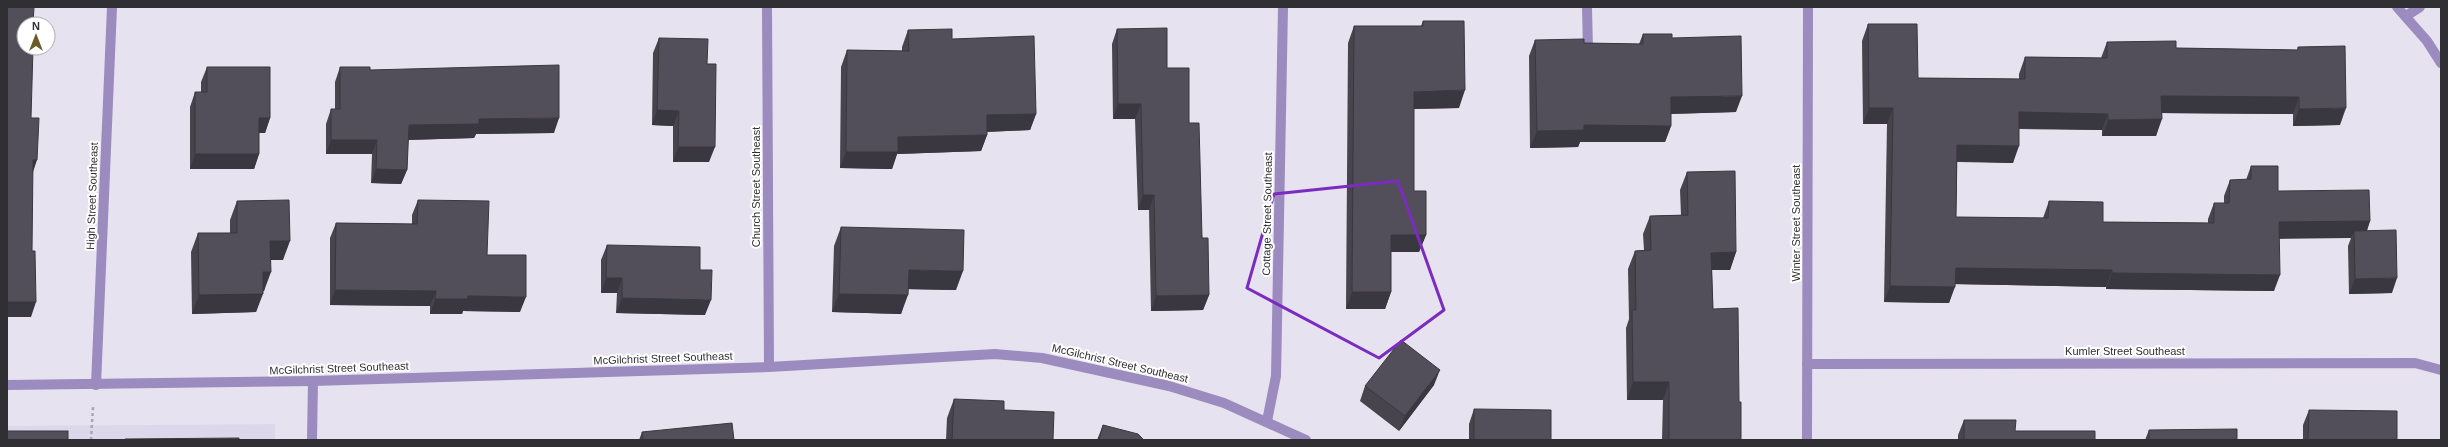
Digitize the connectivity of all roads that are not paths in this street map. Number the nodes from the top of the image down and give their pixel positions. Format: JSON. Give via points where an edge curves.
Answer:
{"nodes":[{"id":1,"x":112,"y":7,"type":"edge"},
{"id":2,"x":767,"y":7,"type":"edge"},
{"id":3,"x":1283,"y":7,"type":"edge"},
{"id":4,"x":1588,"y":7,"type":"edge"},
{"id":5,"x":1808,"y":7,"type":"edge"},
{"id":6,"x":2397,"y":7,"type":"edge"},
{"id":7,"x":2420,"y":7,"type":"edge"},
{"id":8,"x":2406,"y":16,"type":"junction"},
{"id":9,"x":1588,"y":50,"type":"edge"},
{"id":10,"x":2441,"y":63,"type":"edge"},
{"id":11,"x":1807,"y":364,"type":"junction"},
{"id":12,"x":769,"y":367,"type":"junction"},
{"id":13,"x":2441,"y":370,"type":"edge"},
{"id":14,"x":313,"y":381,"type":"junction"},
{"id":15,"x":7,"y":385,"type":"edge"},
{"id":16,"x":96,"y":385,"type":"junction"},
{"id":17,"x":1267,"y":421,"type":"junction"},
{"id":18,"x":312,"y":440,"type":"edge"},
{"id":19,"x":1306,"y":440,"type":"edge"},
{"id":20,"x":1807,"y":440,"type":"edge"}],
"edges":[{"from":1,"to":16,"type":"street","name":"High Street Southeast"},
{"from":2,"to":12,"type":"street","name":"Church Street Southeast"},
{"from":3,"to":17,"type":"street","name":"Cottage Street Southeast","via":[[1276,376]]},
{"from":4,"to":9,"type":"street"},
{"from":5,"to":11,"type":"street","name":"Winter Street Southeast"},
{"from":6,"to":8,"type":"street"},
{"from":7,"to":8,"type":"street"},
{"from":8,"to":10,"type":"street"},
{"from":11,"to":13,"type":"street","name":"Kumler Street Southeast","via":[[2414,363]]},
{"from":11,"to":20,"type":"street","name":"Winter Street Southeast"},
{"from":12,"to":14,"type":"street","name":"McGilchrist Street Southeast"},
{"from":12,"to":17,"type":"street","name":"McGilchrist Street Southeast","via":[[956,355],[995,354],[1042,358],[1169,386],[1224,403]]},
{"from":14,"to":16,"type":"street","name":"McGilchrist Street Southeast"},
{"from":14,"to":18,"type":"street"},
{"from":15,"to":16,"type":"street","name":"McGilchrist Street Southeast"},
{"from":17,"to":19,"type":"street","name":"McGilchrist Street Southeast"}]}
